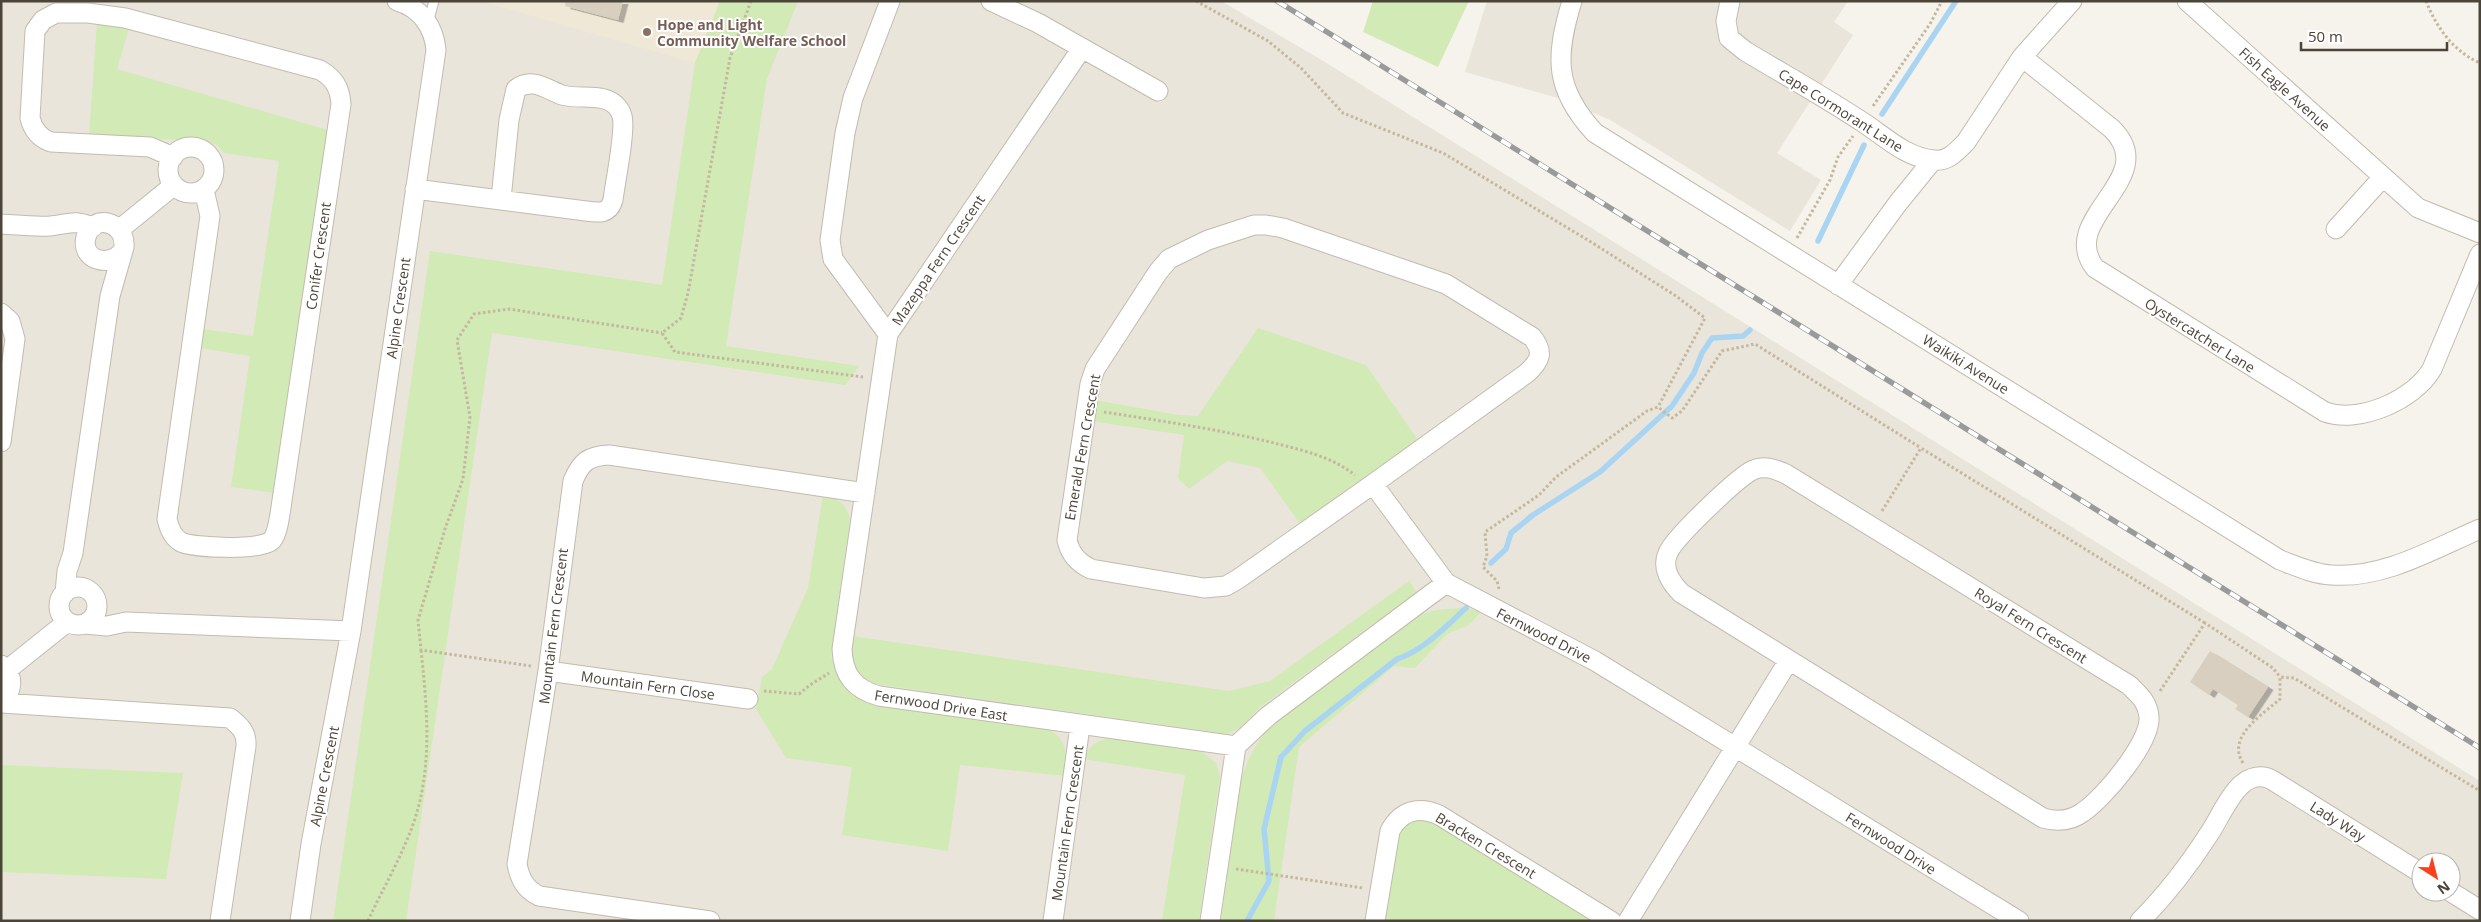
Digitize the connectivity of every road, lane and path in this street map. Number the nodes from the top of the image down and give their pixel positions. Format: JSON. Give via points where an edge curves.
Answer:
{"nodes":[{"id":1,"x":397,"y":1,"type":"edge"},
{"id":2,"x":434,"y":1,"type":"edge"},
{"id":3,"x":750,"y":1,"type":"edge"},
{"id":4,"x":890,"y":1,"type":"edge"},
{"id":5,"x":991,"y":1,"type":"edge"},
{"id":6,"x":1196,"y":1,"type":"edge"},
{"id":7,"x":1572,"y":1,"type":"edge"},
{"id":8,"x":1730,"y":1,"type":"edge"},
{"id":9,"x":2072,"y":1,"type":"edge"},
{"id":10,"x":2187,"y":1,"type":"edge"},
{"id":11,"x":2426,"y":1,"type":"edge"},
{"id":12,"x":428,"y":23,"type":"junction"},
{"id":13,"x":1082,"y":48,"type":"junction"},
{"id":14,"x":2022,"y":57,"type":"junction"},
{"id":15,"x":2480,"y":63,"type":"edge"},
{"id":16,"x":1158,"y":91,"type":"dead end"},
{"id":17,"x":173,"y":157,"type":"junction"},
{"id":18,"x":1933,"y":160,"type":"junction"},
{"id":19,"x":2383,"y":177,"type":"junction"},
{"id":20,"x":173,"y":186,"type":"junction"},
{"id":21,"x":415,"y":188,"type":"junction"},
{"id":22,"x":204,"y":190,"type":"junction"},
{"id":23,"x":501,"y":199,"type":"junction"},
{"id":24,"x":1,"y":224,"type":"edge"},
{"id":25,"x":52,"y":226,"type":"junction"},
{"id":26,"x":93,"y":227,"type":"junction"},
{"id":27,"x":120,"y":229,"type":"junction"},
{"id":28,"x":2336,"y":229,"type":"dead end"},
{"id":29,"x":2480,"y":233,"type":"edge"},
{"id":30,"x":122,"y":252,"type":"junction"},
{"id":31,"x":91,"y":253,"type":"junction"},
{"id":32,"x":2480,"y":254,"type":"edge"},
{"id":33,"x":1838,"y":285,"type":"junction"},
{"id":34,"x":110,"y":296,"type":"junction"},
{"id":35,"x":1,"y":313,"type":"edge"},
{"id":36,"x":662,"y":333,"type":"junction"},
{"id":37,"x":888,"y":334,"type":"junction"},
{"id":38,"x":882,"y":379,"type":"junction"},
{"id":39,"x":1658,"y":407,"type":"junction"},
{"id":40,"x":1086,"y":410,"type":"junction"},
{"id":41,"x":1,"y":442,"type":"edge"},
{"id":42,"x":1921,"y":448,"type":"junction"},
{"id":43,"x":1373,"y":484,"type":"junction"},
{"id":44,"x":865,"y":493,"type":"junction"},
{"id":45,"x":1872,"y":526,"type":"junction"},
{"id":46,"x":2480,"y":529,"type":"edge"},
{"id":47,"x":74,"y":553,"type":"junction"},
{"id":48,"x":1446,"y":583,"type":"junction"},
{"id":49,"x":86,"y":590,"type":"junction"},
{"id":50,"x":65,"y":593,"type":"junction"},
{"id":51,"x":97,"y":607,"type":"junction"},
{"id":52,"x":1494,"y":609,"type":"junction"},
{"id":53,"x":126,"y":622,"type":"junction"},
{"id":54,"x":76,"y":623,"type":"junction"},
{"id":55,"x":2205,"y":623,"type":"junction"},
{"id":56,"x":351,"y":631,"type":"junction"},
{"id":57,"x":421,"y":650,"type":"junction"},
{"id":58,"x":1789,"y":660,"type":"junction"},
{"id":59,"x":4,"y":667,"type":"edge"},
{"id":60,"x":548,"y":671,"type":"junction"},
{"id":61,"x":846,"y":672,"type":"junction"},
{"id":62,"x":2280,"y":677,"type":"junction"},
{"id":63,"x":748,"y":699,"type":"joint"},
{"id":64,"x":2,"y":703,"type":"edge"},
{"id":65,"x":2148,"y":707,"type":"junction"},
{"id":66,"x":1080,"y":726,"type":"junction"},
{"id":67,"x":1236,"y":746,"type":"junction"},
{"id":68,"x":1736,"y":746,"type":"junction"},
{"id":69,"x":2252,"y":778,"type":"junction"},
{"id":70,"x":2480,"y":791,"type":"edge"},
{"id":71,"x":1218,"y":867,"type":"junction"},
{"id":72,"x":2411,"y":867,"type":"edge"},
{"id":73,"x":1380,"y":891,"type":"junction"},
{"id":74,"x":2461,"y":898,"type":"edge"},
{"id":75,"x":2480,"y":910,"type":"edge"},
{"id":76,"x":220,"y":921,"type":"edge"},
{"id":77,"x":300,"y":921,"type":"edge"},
{"id":78,"x":368,"y":921,"type":"edge"},
{"id":79,"x":710,"y":921,"type":"edge"},
{"id":80,"x":1053,"y":921,"type":"edge"},
{"id":81,"x":1210,"y":921,"type":"edge"},
{"id":82,"x":1375,"y":921,"type":"edge"},
{"id":83,"x":1611,"y":921,"type":"edge"},
{"id":84,"x":1628,"y":921,"type":"edge"},
{"id":85,"x":2019,"y":921,"type":"edge"},
{"id":86,"x":2140,"y":921,"type":"edge"}],
"edges":[{"from":1,"to":12,"type":"street","via":[[413,8]]},
{"from":2,"to":12,"type":"lane"},
{"from":3,"to":36,"type":"path","via":[[730,58],[688,293],[681,318]]},
{"from":4,"to":37,"type":"street","name":"Mazeppa Fern Crescent","via":[[853,98],[830,240],[833,259]]},
{"from":5,"to":13,"type":"street"},
{"from":6,"to":39,"type":"path","via":[[1268,41],[1302,68],[1343,113],[1443,153],[1591,242],[1676,296],[1704,318]]},
{"from":7,"to":33,"type":"street","name":"Waikiki Avenue","via":[[1564,25],[1561,75],[1578,115],[1595,133]]},
{"from":8,"to":18,"type":"street","name":"Cape Cormorant Lane","via":[[1726,21],[1729,38],[1745,51],[1897,146]]},
{"from":9,"to":14,"type":"street"},
{"from":10,"to":19,"type":"street","name":"Fish Eagle Avenue"},
{"from":11,"to":15,"type":"path","via":[[2447,38],[2460,51]]},
{"from":12,"to":21,"type":"street","name":"Alpine Crescent","via":[[436,50]]},
{"from":13,"to":16,"type":"street"},
{"from":13,"to":37,"type":"street","name":"Mazeppa Fern Crescent"},
{"from":14,"to":18,"type":"street","via":[[1966,142],[1955,154]]},
{"from":14,"to":32,"type":"street","name":"Oystercatcher Lane","via":[[2111,128],[2125,149],[2123,175],[2087,233],[2087,255],[2095,268],[2325,412],[2341,416],[2361,414],[2402,398],[2421,385],[2432,369]]},
{"from":17,"to":20,"type":"street","via":[[168,174]]},
{"from":17,"to":22,"type":"street","via":[[187,148],[202,150],[208,155],[213,177]]},
{"from":17,"to":22,"type":"street","name":"Conifer Crescent","via":[[150,147],[42,139],[30,118],[36,31],[43,20],[56,13],[125,18],[320,70],[337,86],[341,104],[283,494],[273,539],[249,548],[184,543],[174,536],[167,519],[210,216]]},
{"from":18,"to":33,"type":"street"},
{"from":19,"to":28,"type":"street"},
{"from":19,"to":29,"type":"street","name":"Fish Eagle Avenue","via":[[2418,208]]},
{"from":20,"to":22,"type":"street","via":[[184,193]]},
{"from":20,"to":27,"type":"street"},
{"from":21,"to":23,"type":"street"},
{"from":21,"to":56,"type":"street","name":"Alpine Crescent"},
{"from":23,"to":23,"type":"street","via":[[516,88],[523,83],[533,83],[563,95],[605,99],[618,106],[623,120],[613,200],[609,209],[593,212]]},
{"from":24,"to":25,"type":"street"},
{"from":25,"to":26,"type":"street","via":[[80,222]]},
{"from":25,"to":31,"type":"street","via":[[73,235]]},
{"from":26,"to":27,"type":"street","via":[[110,223]]},
{"from":26,"to":31,"type":"street","via":[[86,237]]},
{"from":27,"to":30,"type":"street","via":[[124,240]]},
{"from":30,"to":31,"type":"street","via":[[106,262]]},
{"from":30,"to":34,"type":"street"},
{"from":31,"to":34,"type":"street"},
{"from":33,"to":46,"type":"street","name":"Waikiki Avenue","via":[[2280,560],[2303,569],[2330,575],[2359,575],[2383,570]]},
{"from":34,"to":47,"type":"street"},
{"from":35,"to":41,"type":"street","via":[[10,321],[15,339]]},
{"from":36,"to":38,"type":"path","via":[[675,352]]},
{"from":36,"to":57,"type":"path","via":[[509,308],[474,314],[456,340],[470,417],[463,479],[418,620]]},
{"from":37,"to":38,"type":"street"},
{"from":38,"to":44,"type":"street"},
{"from":39,"to":42,"type":"path","via":[[1672,418],[1682,411],[1722,351],[1755,344]]},
{"from":39,"to":52,"type":"path","via":[[1556,477],[1539,495],[1485,532],[1487,556],[1483,567],[1497,581],[1502,598]]},
{"from":40,"to":43,"type":"path","via":[[1206,427],[1293,448],[1323,457]]},
{"from":40,"to":43,"type":"street","name":"Emerald Fern Crescent","via":[[1067,540],[1075,558],[1091,569],[1204,588],[1226,586]]},
{"from":40,"to":43,"type":"street","name":"Emerald Fern Crescent","via":[[1094,369],[1169,259],[1208,240],[1254,225],[1283,228],[1446,284],[1532,337],[1541,351],[1537,364],[1527,373]]},
{"from":42,"to":45,"type":"path"},
{"from":42,"to":55,"type":"path"},
{"from":43,"to":48,"type":"street"},
{"from":44,"to":60,"type":"street","name":"Mountain Fern Crescent","via":[[609,455],[584,461],[578,468],[570,496]]},
{"from":44,"to":61,"type":"street","via":[[842,649]]},
{"from":45,"to":58,"type":"street","name":"Royal Fern Crescent","via":[[1786,474],[1765,467],[1753,470],[1737,481],[1668,553],[1666,571],[1671,584]]},
{"from":45,"to":65,"type":"street","name":"Royal Fern Crescent","via":[[2130,685]]},
{"from":47,"to":49,"type":"street"},
{"from":47,"to":50,"type":"street","via":[[67,571]]},
{"from":48,"to":52,"type":"street","name":"Fernwood Drive"},
{"from":48,"to":67,"type":"street","via":[[1268,716]]},
{"from":49,"to":50,"type":"street","via":[[76,588]]},
{"from":49,"to":51,"type":"street","via":[[93,595]]},
{"from":50,"to":54,"type":"street","via":[[59,605],[60,614]]},
{"from":51,"to":53,"type":"street"},
{"from":51,"to":54,"type":"street","via":[[92,619]]},
{"from":52,"to":68,"type":"street","name":"Fernwood Drive","via":[[1595,660]]},
{"from":53,"to":54,"type":"street","via":[[107,626]]},
{"from":53,"to":56,"type":"street"},
{"from":54,"to":59,"type":"street"},
{"from":55,"to":62,"type":"path","via":[[2273,668]]},
{"from":55,"to":65,"type":"path"},
{"from":56,"to":77,"type":"street","name":"Alpine Crescent","via":[[311,844]]},
{"from":57,"to":60,"type":"path","via":[[536,666]]},
{"from":57,"to":78,"type":"path","via":[[428,724],[424,788],[407,841]]},
{"from":58,"to":65,"type":"street","name":"Royal Fern Crescent","via":[[2052,821],[2067,820],[2083,812],[2112,783],[2144,741],[2148,730]]},
{"from":58,"to":68,"type":"street"},
{"from":59,"to":64,"type":"street","via":[[12,681],[10,693]]},
{"from":60,"to":63,"type":"street","name":"Mountain Fern Close"},
{"from":60,"to":79,"type":"street","name":"Mountain Fern Crescent","via":[[517,864],[524,884],[539,896]]},
{"from":61,"to":63,"type":"path","via":[[832,672],[799,694],[752,690]]},
{"from":61,"to":66,"type":"street","name":"Fernwood Drive East","via":[[862,691],[879,696]]},
{"from":62,"to":69,"type":"path","via":[[2280,699],[2250,725],[2240,739],[2238,755]]},
{"from":62,"to":70,"type":"path","via":[[2294,678]]},
{"from":64,"to":76,"type":"street","via":[[230,718],[243,730],[247,737],[246,746]]},
{"from":66,"to":67,"type":"street","name":"Fernwood Drive East"},
{"from":66,"to":80,"type":"street","name":"Mountain Fern Crescent"},
{"from":67,"to":71,"type":"street"},
{"from":68,"to":84,"type":"street"},
{"from":68,"to":85,"type":"street","name":"Fernwood Drive"},
{"from":69,"to":72,"type":"street","name":"Lady Way","via":[[2265,776]]},
{"from":69,"to":86,"type":"street","via":[[2240,786],[2197,852]]},
{"from":71,"to":73,"type":"path"},
{"from":71,"to":81,"type":"street"},
{"from":73,"to":82,"type":"street","name":"Bracken Crescent"},
{"from":73,"to":83,"type":"street","name":"Bracken Crescent","via":[[1390,830],[1396,820],[1408,812],[1427,810]]},
{"from":74,"to":75,"type":"street"}]}
